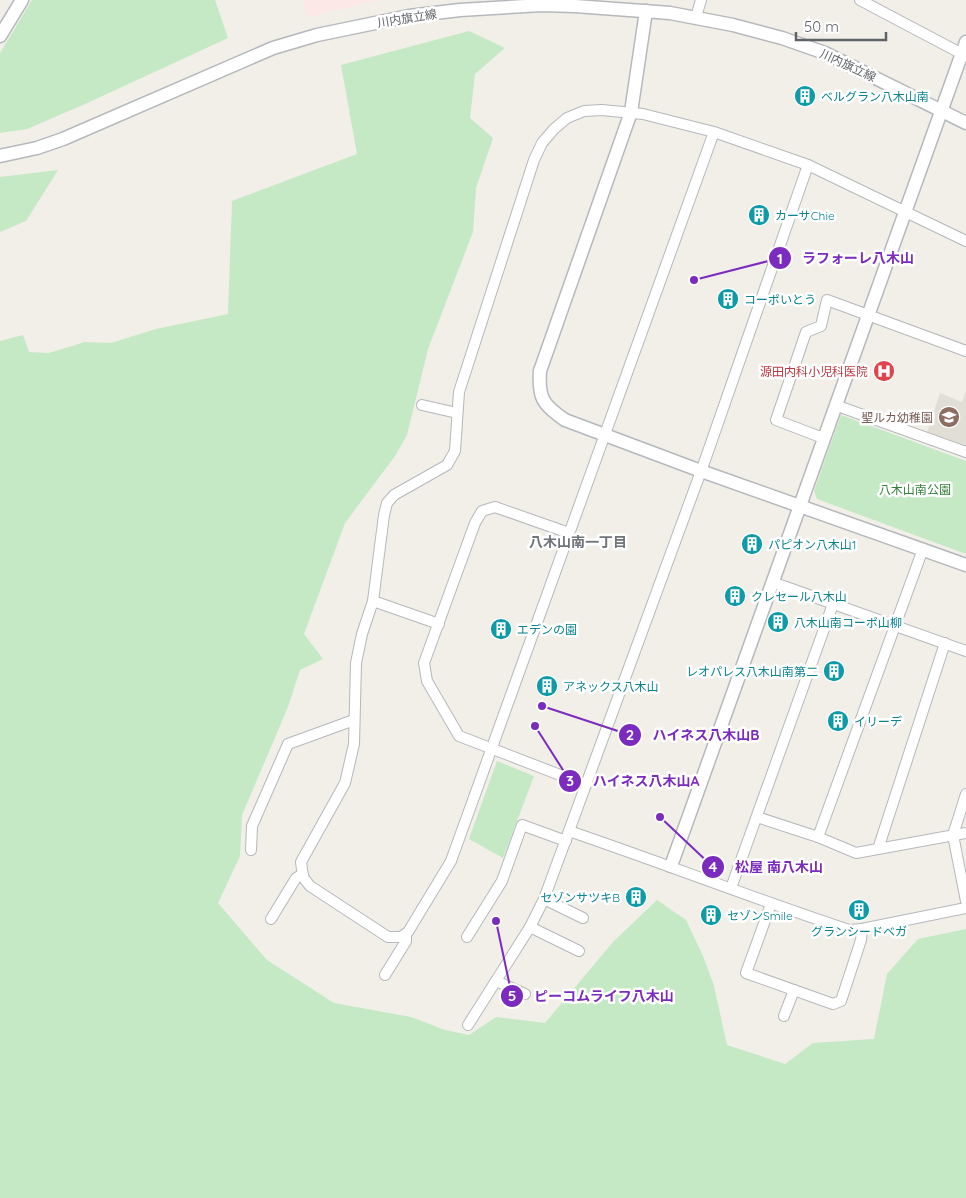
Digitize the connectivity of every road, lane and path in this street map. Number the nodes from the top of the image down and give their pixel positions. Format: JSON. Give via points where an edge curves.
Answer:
{"nodes":[{"id":1,"x":22,"y":0,"type":"edge"},
{"id":2,"x":702,"y":0,"type":"edge"},
{"id":3,"x":860,"y":0,"type":"edge"},
{"id":4,"x":646,"y":10,"type":"junction"},
{"id":5,"x":696,"y":17,"type":"junction"},
{"id":6,"x":0,"y":36,"type":"edge"},
{"id":7,"x":965,"y":51,"type":"edge"},
{"id":8,"x":631,"y":112,"type":"junction"},
{"id":9,"x":942,"y":112,"type":"junction"},
{"id":10,"x":966,"y":124,"type":"edge"},
{"id":11,"x":714,"y":132,"type":"junction"},
{"id":12,"x":0,"y":156,"type":"edge"},
{"id":13,"x":808,"y":165,"type":"junction"},
{"id":14,"x":905,"y":212,"type":"junction"},
{"id":15,"x":966,"y":241,"type":"edge"},
{"id":16,"x":868,"y":315,"type":"junction"},
{"id":17,"x":966,"y":351,"type":"edge"},
{"id":18,"x":422,"y":405,"type":"dead end"},
{"id":19,"x":835,"y":405,"type":"junction"},
{"id":20,"x":457,"y":413,"type":"junction"},
{"id":21,"x":606,"y":435,"type":"junction"},
{"id":22,"x":824,"y":438,"type":"junction"},
{"id":23,"x":966,"y":452,"type":"edge"},
{"id":24,"x":701,"y":470,"type":"junction"},
{"id":25,"x":800,"y":505,"type":"junction"},
{"id":26,"x":569,"y":533,"type":"junction"},
{"id":27,"x":923,"y":549,"type":"junction"},
{"id":28,"x":966,"y":565,"type":"edge"},
{"id":29,"x":772,"y":582,"type":"junction"},
{"id":30,"x":373,"y":601,"type":"junction"},
{"id":31,"x":833,"y":604,"type":"junction"},
{"id":32,"x":439,"y":624,"type":"junction"},
{"id":33,"x":895,"y":625,"type":"junction"},
{"id":34,"x":945,"y":643,"type":"junction"},
{"id":35,"x":966,"y":651,"type":"edge"},
{"id":36,"x":354,"y":720,"type":"junction"},
{"id":37,"x":493,"y":749,"type":"junction"},
{"id":38,"x":586,"y":784,"type":"junction"},
{"id":39,"x":966,"y":794,"type":"edge"},
{"id":40,"x":757,"y":817,"type":"junction"},
{"id":41,"x":966,"y":833,"type":"edge"},
{"id":42,"x":953,"y":835,"type":"junction"},
{"id":43,"x":567,"y":836,"type":"junction"},
{"id":44,"x":818,"y":837,"type":"junction"},
{"id":45,"x":878,"y":849,"type":"junction"},
{"id":46,"x":252,"y":850,"type":"dead end"},
{"id":47,"x":671,"y":866,"type":"junction"},
{"id":48,"x":303,"y":874,"type":"junction"},
{"id":49,"x":731,"y":888,"type":"junction"},
{"id":50,"x":544,"y":899,"type":"junction"},
{"id":51,"x":966,"y":901,"type":"edge"},
{"id":52,"x":771,"y":904,"type":"junction"},
{"id":53,"x":966,"y":908,"type":"edge"},
{"id":54,"x":583,"y":918,"type":"dead end"},
{"id":55,"x":271,"y":919,"type":"dead end"},
{"id":56,"x":530,"y":927,"type":"junction"},
{"id":57,"x":862,"y":929,"type":"junction"},
{"id":58,"x":406,"y":934,"type":"junction"},
{"id":59,"x":467,"y":937,"type":"dead end"},
{"id":60,"x":579,"y":951,"type":"dead end"},
{"id":61,"x":385,"y":975,"type":"dead end"},
{"id":62,"x":496,"y":982,"type":"junction"},
{"id":63,"x":794,"y":990,"type":"junction"},
{"id":64,"x":525,"y":994,"type":"dead end"},
{"id":65,"x":784,"y":1016,"type":"dead end"},
{"id":66,"x":468,"y":1025,"type":"dead end"}],
"edges":[{"from":1,"to":6,"type":"street"},
{"from":2,"to":5,"type":"street"},
{"from":3,"to":7,"type":"street"},
{"from":4,"to":5,"type":"street","name":"川内旗立線"},
{"from":4,"to":8,"type":"street"},
{"from":4,"to":12,"type":"street","name":"川内旗立線","via":[[535,5],[460,10],[409,16],[317,35],[274,48],[63,139]]},
{"from":5,"to":9,"type":"street","name":"川内旗立線","via":[[774,36],[825,53]]},
{"from":7,"to":9,"type":"street"},
{"from":8,"to":11,"type":"street"},
{"from":8,"to":20,"type":"street","via":[[584,111],[567,118],[542,143],[459,392]]},
{"from":8,"to":21,"type":"street","via":[[539,379],[542,397],[550,410],[565,420]]},
{"from":9,"to":10,"type":"street","name":"川内旗立線"},
{"from":9,"to":14,"type":"street"},
{"from":11,"to":13,"type":"street"},
{"from":11,"to":21,"type":"street"},
{"from":13,"to":14,"type":"street"},
{"from":13,"to":24,"type":"street"},
{"from":14,"to":15,"type":"street"},
{"from":14,"to":16,"type":"street"},
{"from":16,"to":17,"type":"street"},
{"from":16,"to":19,"type":"street"},
{"from":16,"to":22,"type":"street","via":[[827,300],[821,326],[806,332],[776,420]]},
{"from":18,"to":20,"type":"street"},
{"from":19,"to":22,"type":"street"},
{"from":19,"to":23,"type":"street"},
{"from":20,"to":30,"type":"street","via":[[455,451],[447,465],[394,495],[387,503]]},
{"from":21,"to":24,"type":"street"},
{"from":21,"to":26,"type":"street"},
{"from":22,"to":25,"type":"street"},
{"from":24,"to":25,"type":"street"},
{"from":24,"to":38,"type":"street"},
{"from":25,"to":27,"type":"street"},
{"from":25,"to":29,"type":"street"},
{"from":26,"to":32,"type":"street","via":[[495,507],[482,512],[475,523]]},
{"from":26,"to":37,"type":"street"},
{"from":27,"to":28,"type":"street"},
{"from":27,"to":33,"type":"street"},
{"from":29,"to":31,"type":"street"},
{"from":29,"to":47,"type":"street"},
{"from":30,"to":32,"type":"street"},
{"from":30,"to":36,"type":"street","via":[[356,663]]},
{"from":31,"to":33,"type":"street"},
{"from":31,"to":40,"type":"street"},
{"from":32,"to":37,"type":"street","via":[[424,663],[426,680],[459,736]]},
{"from":33,"to":34,"type":"street"},
{"from":33,"to":44,"type":"street"},
{"from":34,"to":35,"type":"street"},
{"from":34,"to":45,"type":"street"},
{"from":36,"to":46,"type":"street","via":[[288,744],[252,826]]},
{"from":36,"to":48,"type":"street","via":[[354,744],[345,783],[301,862]]},
{"from":37,"to":38,"type":"street"},
{"from":37,"to":58,"type":"street","via":[[451,861]]},
{"from":38,"to":43,"type":"street"},
{"from":39,"to":42,"type":"street"},
{"from":40,"to":44,"type":"street"},
{"from":40,"to":49,"type":"street"},
{"from":41,"to":42,"type":"street"},
{"from":42,"to":45,"type":"street"},
{"from":42,"to":51,"type":"street"},
{"from":43,"to":47,"type":"street"},
{"from":43,"to":50,"type":"street"},
{"from":43,"to":59,"type":"street","via":[[522,825],[502,881]]},
{"from":44,"to":45,"type":"street","via":[[856,853]]},
{"from":47,"to":49,"type":"street"},
{"from":48,"to":55,"type":"street","via":[[296,878]]},
{"from":48,"to":58,"type":"street","via":[[310,886],[388,937]]},
{"from":49,"to":52,"type":"street"},
{"from":50,"to":54,"type":"street"},
{"from":50,"to":56,"type":"street"},
{"from":52,"to":57,"type":"street","via":[[849,930]]},
{"from":52,"to":63,"type":"street","via":[[746,973]]},
{"from":53,"to":57,"type":"street"},
{"from":56,"to":60,"type":"street"},
{"from":56,"to":62,"type":"street"},
{"from":57,"to":63,"type":"street","via":[[841,1001],[833,1004]]},
{"from":58,"to":61,"type":"street","via":[[406,941]]},
{"from":62,"to":64,"type":"street"},
{"from":62,"to":66,"type":"street"},
{"from":63,"to":65,"type":"street"}]}
